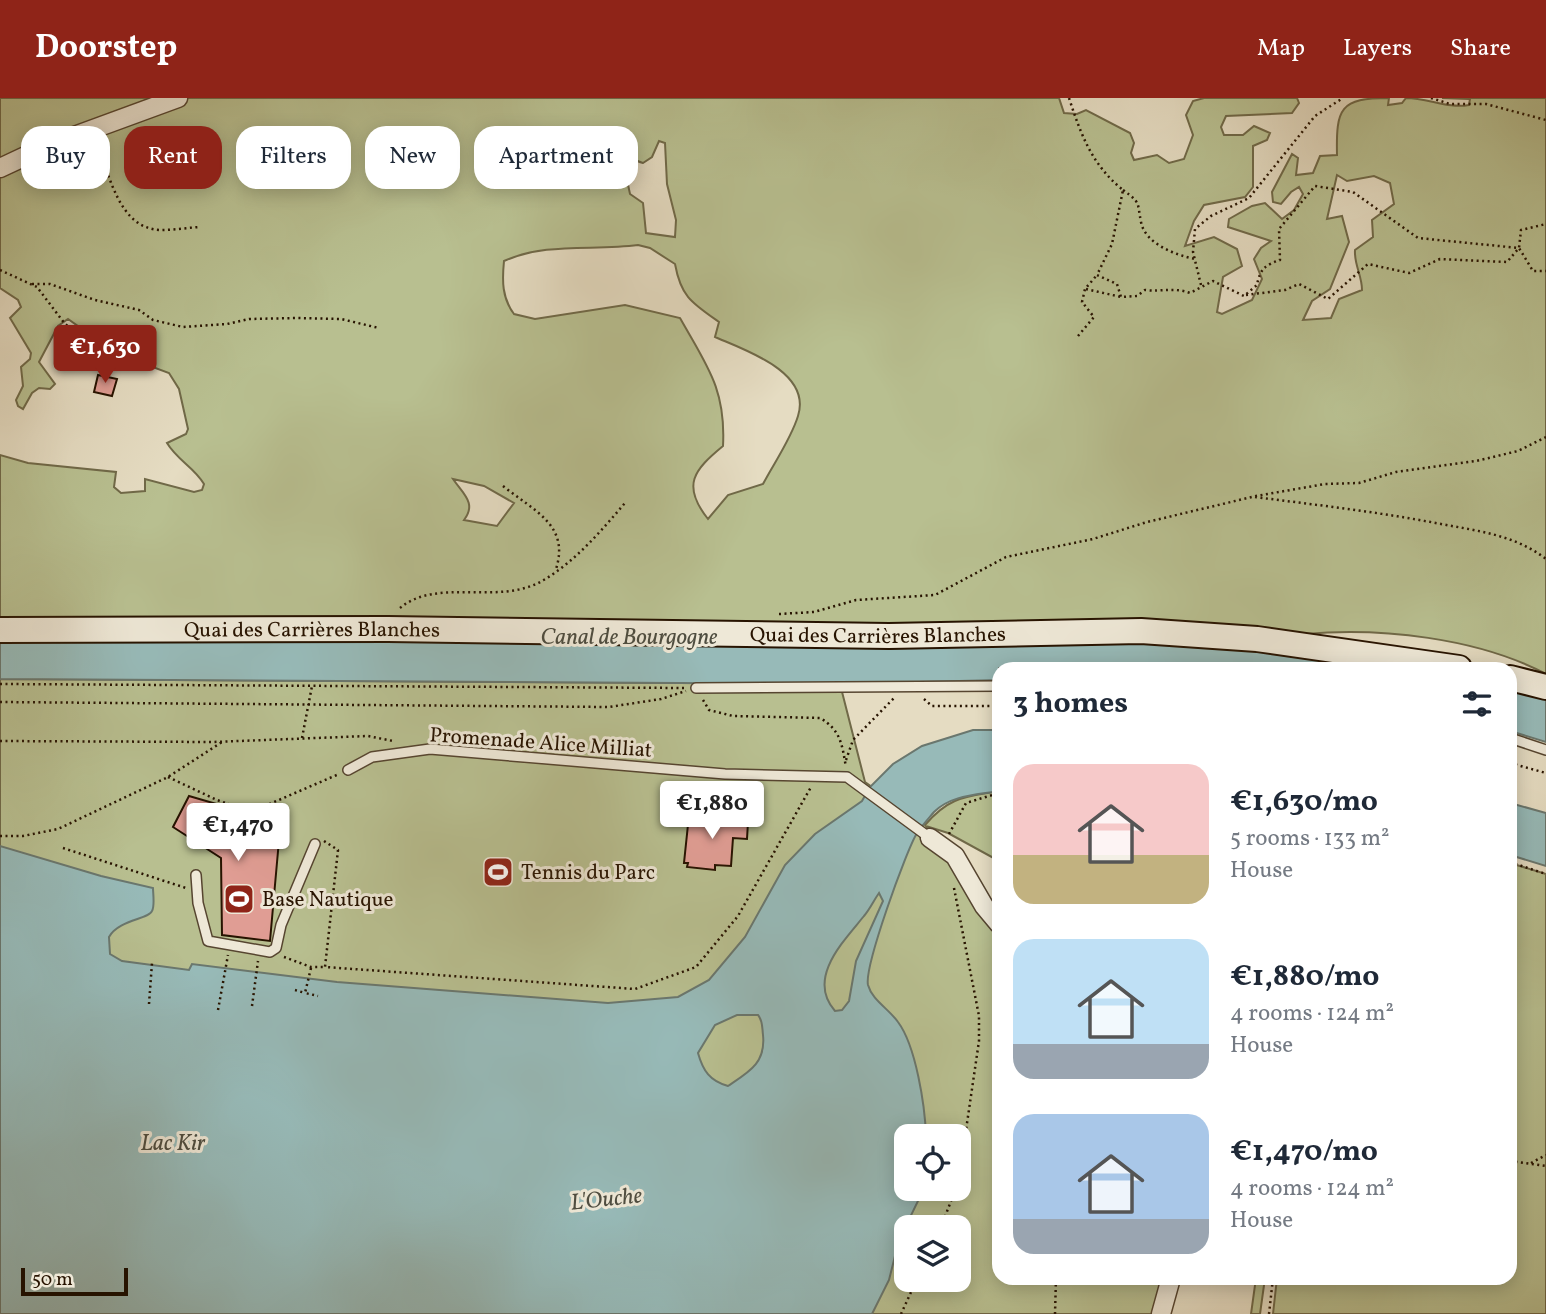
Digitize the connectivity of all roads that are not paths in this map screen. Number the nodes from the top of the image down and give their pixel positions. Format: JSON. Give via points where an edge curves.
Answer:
{"nodes":[{"id":1,"x":177,"y":98,"type":"edge"},
{"id":2,"x":0,"y":168,"type":"edge"},
{"id":3,"x":0,"y":630,"type":"edge"},
{"id":4,"x":1417,"y":662,"type":"edge"},
{"id":5,"x":1517,"y":680,"type":"edge"},
{"id":6,"x":992,"y":686,"type":"edge"},
{"id":7,"x":1546,"y":687,"type":"edge"},
{"id":8,"x":696,"y":688,"type":"road end"},
{"id":9,"x":1517,"y":740,"type":"edge"},
{"id":10,"x":1546,"y":750,"type":"edge"},
{"id":11,"x":348,"y":770,"type":"road end"},
{"id":12,"x":935,"y":841,"type":"joint"},
{"id":13,"x":316,"y":842,"type":"road end"},
{"id":14,"x":196,"y":875,"type":"dead end"},
{"id":15,"x":992,"y":916,"type":"edge"},
{"id":16,"x":1169,"y":1285,"type":"edge"},
{"id":17,"x":1161,"y":1314,"type":"edge"}],
"edges":[{"from":1,"to":2,"type":"street"},
{"from":3,"to":4,"type":"street","name":"Quai des Carrières Blanches","via":[[388,629],[890,636],[1141,631],[1257,639]]},
{"from":5,"to":7,"type":"street"},
{"from":6,"to":8,"type":"lane"},
{"from":9,"to":10,"type":"lane"},
{"from":11,"to":12,"type":"lane","name":"Promenade Alice Milliat","via":[[372,757],[430,749],[725,774],[847,777]]},
{"from":12,"to":15,"type":"street","via":[[955,856]]},
{"from":13,"to":14,"type":"lane","via":[[274,950],[254,951],[208,941]]},
{"from":16,"to":17,"type":"street"}]}
